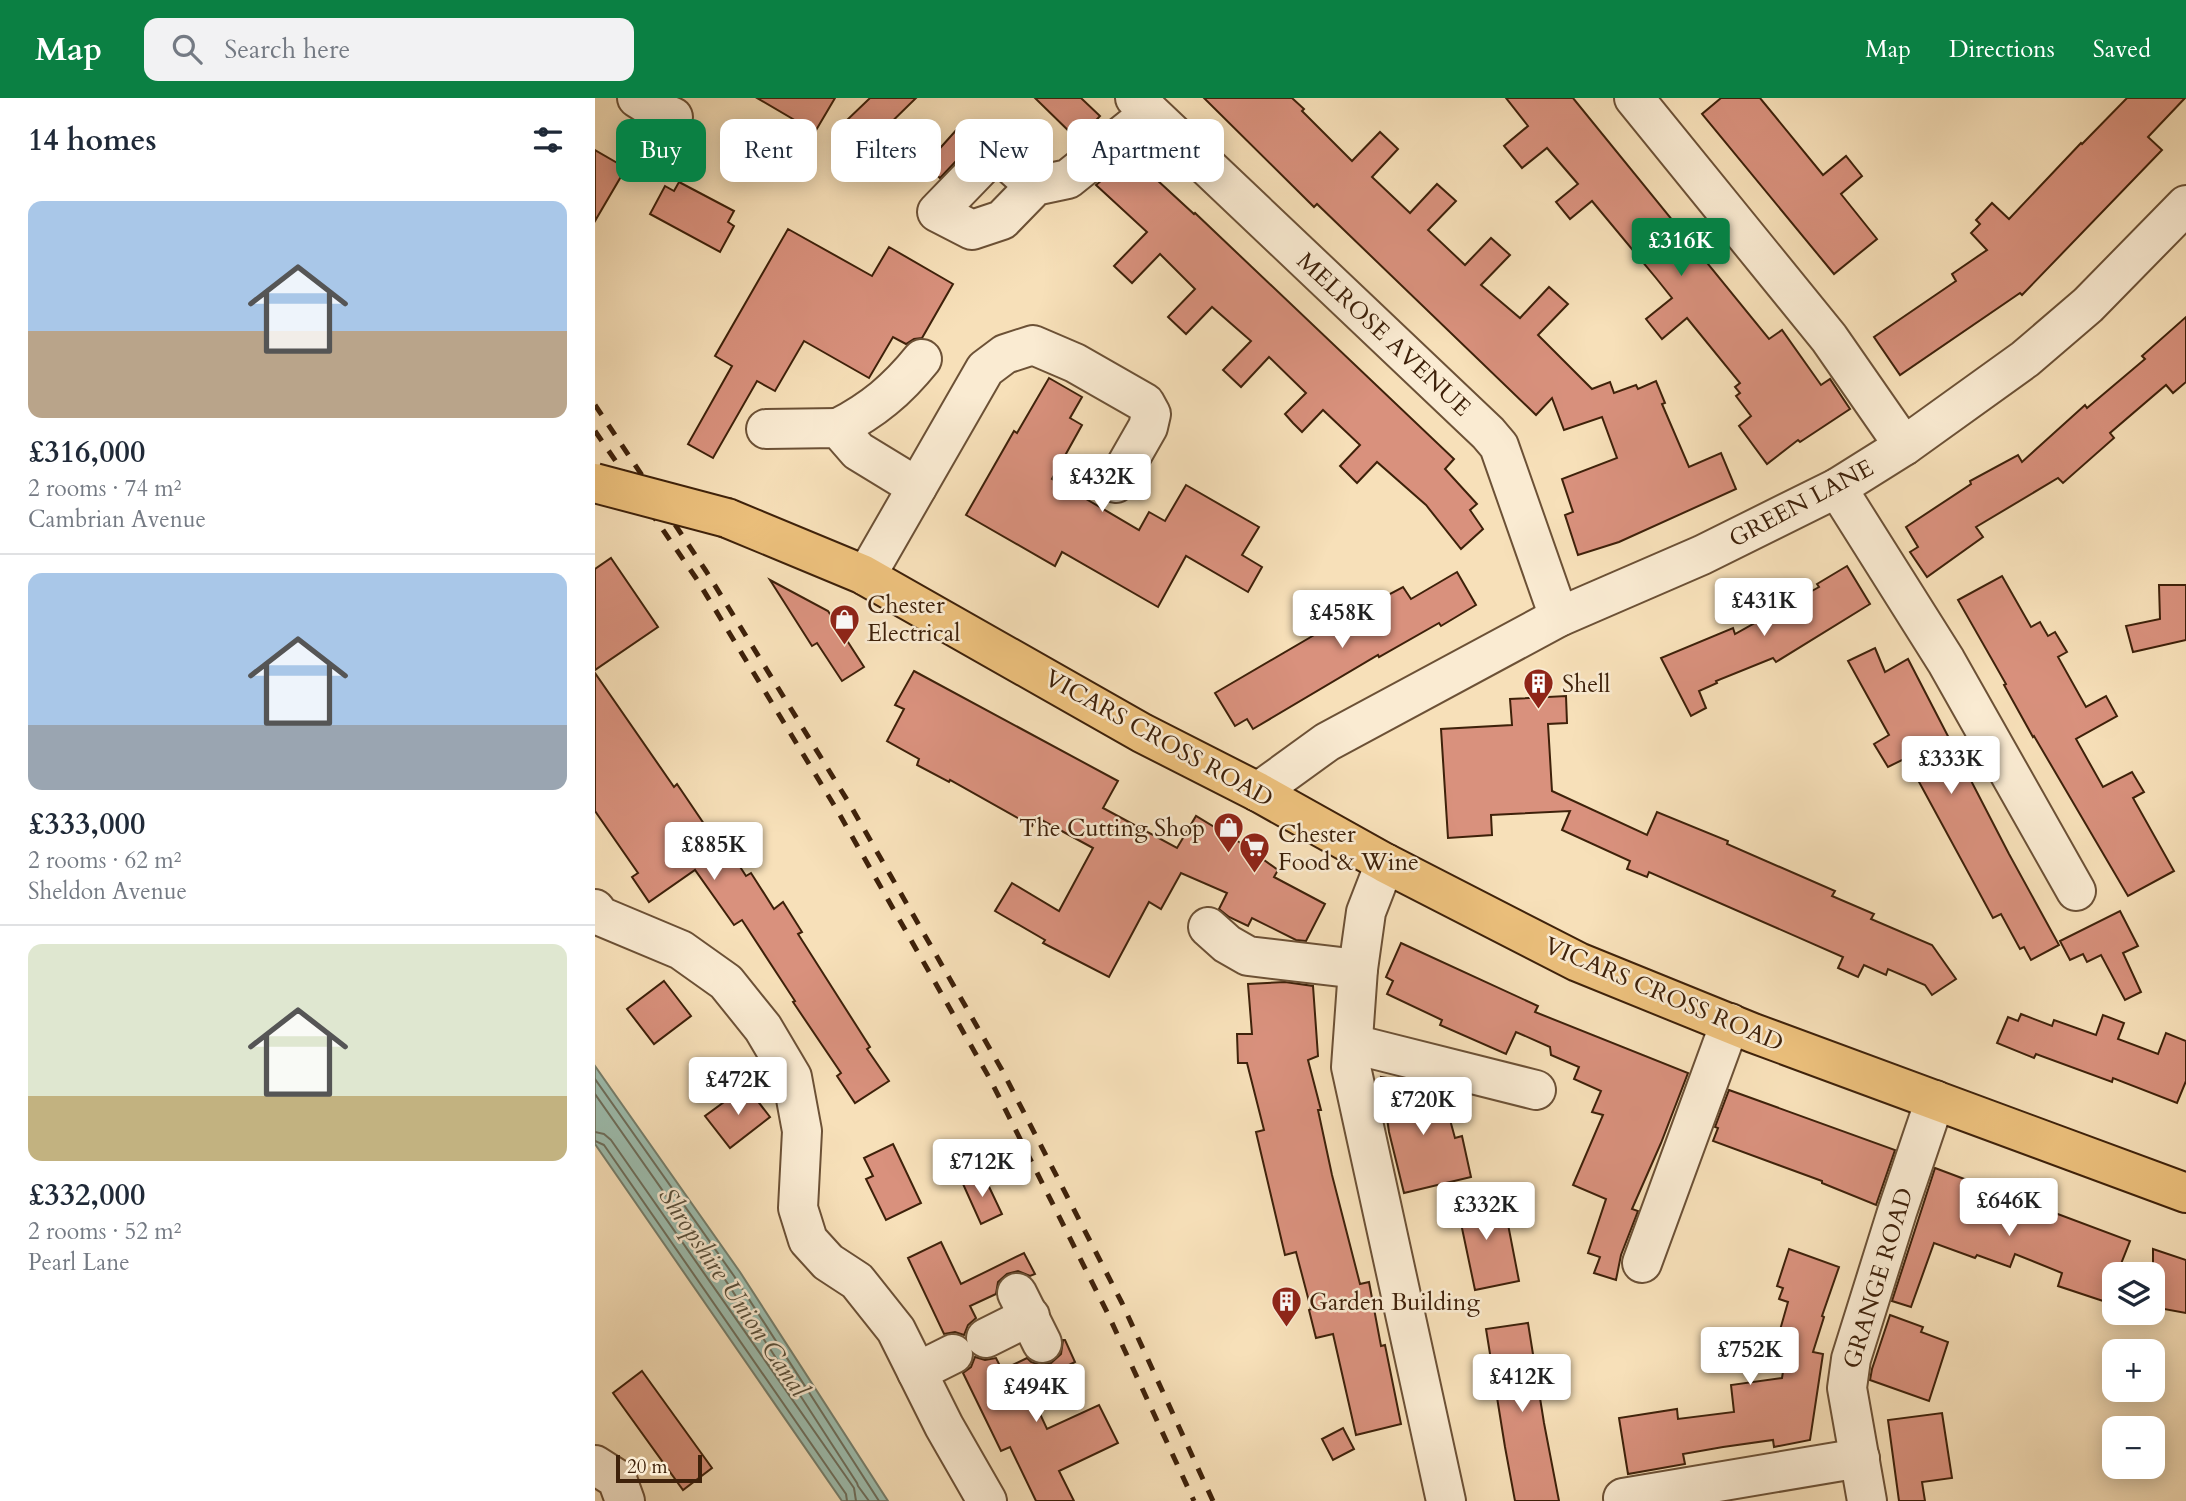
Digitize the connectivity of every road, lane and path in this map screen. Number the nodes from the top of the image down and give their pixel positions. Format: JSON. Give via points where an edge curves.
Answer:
{"nodes":[{"id":1,"x":637,"y":98,"type":"edge"},
{"id":2,"x":1634,"y":98,"type":"edge"},
{"id":3,"x":1143,"y":105,"type":"edge"},
{"id":4,"x":673,"y":117,"type":"dead end"},
{"id":5,"x":1035,"y":186,"type":"dead end"},
{"id":6,"x":2186,"y":205,"type":"edge"},
{"id":7,"x":922,"y":359,"type":"dead end"},
{"id":8,"x":838,"y":428,"type":"junction"},
{"id":9,"x":766,"y":429,"type":"dead end"},
{"id":10,"x":1904,"y":446,"type":"junction"},
{"id":11,"x":1116,"y":482,"type":"dead end"},
{"id":12,"x":595,"y":483,"type":"edge"},
{"id":13,"x":918,"y":487,"type":"junction"},
{"id":14,"x":1837,"y":488,"type":"junction"},
{"id":15,"x":866,"y":576,"type":"junction"},
{"id":16,"x":1559,"y":617,"type":"junction"},
{"id":17,"x":1258,"y":792,"type":"junction"},
{"id":18,"x":1385,"y":863,"type":"junction"},
{"id":19,"x":2076,"y":891,"type":"dead end"},
{"id":20,"x":595,"y":909,"type":"edge"},
{"id":21,"x":1208,"y":927,"type":"dead end"},
{"id":22,"x":1358,"y":969,"type":"junction"},
{"id":23,"x":1730,"y":1023,"type":"junction"},
{"id":24,"x":1353,"y":1044,"type":"junction"},
{"id":25,"x":1536,"y":1090,"type":"dead end"},
{"id":26,"x":1935,"y":1100,"type":"junction"},
{"id":27,"x":2186,"y":1193,"type":"edge"},
{"id":28,"x":1642,"y":1263,"type":"dead end"},
{"id":29,"x":1030,"y":1317,"type":"dead end"},
{"id":30,"x":917,"y":1372,"type":"junction"},
{"id":31,"x":1860,"y":1458,"type":"junction"},
{"id":32,"x":595,"y":1465,"type":"edge"},
{"id":33,"x":1623,"y":1498,"type":"dead end"},
{"id":34,"x":625,"y":1501,"type":"edge"},
{"id":35,"x":987,"y":1501,"type":"edge"},
{"id":36,"x":1446,"y":1501,"type":"edge"},
{"id":37,"x":1867,"y":1501,"type":"edge"}],
"edges":[{"from":1,"to":4,"type":"street"},
{"from":2,"to":10,"type":"street","via":[[1829,338]]},
{"from":3,"to":5,"type":"street","via":[[1068,179]]},
{"from":3,"to":16,"type":"street","name":"MELROSE AVENUE","via":[[1488,432],[1499,446]]},
{"from":6,"to":10,"type":"street","name":"GREEN LANE","via":[[2078,314],[2025,359]]},
{"from":7,"to":8,"type":"street","via":[[903,384]]},
{"from":8,"to":9,"type":"street"},
{"from":8,"to":13,"type":"street","via":[[858,451]]},
{"from":10,"to":14,"type":"street","name":"GREEN LANE"},
{"from":11,"to":13,"type":"street","via":[[1148,427],[1151,414],[1145,403],[1033,345],[1005,354],[985,369]]},
{"from":12,"to":15,"type":"highway","name":"VICARS CROSS ROAD","bridge":true,"via":[[727,519]]},
{"from":13,"to":15,"type":"street"},
{"from":14,"to":16,"type":"street","name":"GREEN LANE","via":[[1702,555]]},
{"from":14,"to":19,"type":"street","via":[[1945,661]]},
{"from":15,"to":17,"type":"highway","name":"VICARS CROSS ROAD","via":[[1142,733]]},
{"from":16,"to":17,"type":"street","name":"GREEN LANE","via":[[1327,742]]},
{"from":17,"to":18,"type":"highway","name":"VICARS CROSS ROAD"},
{"from":18,"to":22,"type":"street","via":[[1366,912]]},
{"from":18,"to":23,"type":"highway","name":"VICARS CROSS ROAD","via":[[1578,962]]},
{"from":20,"to":30,"type":"street","via":[[600,916],[681,950],[726,982],[763,1028],[792,1077],[802,1131],[798,1208],[808,1240],[828,1262],[857,1281],[896,1330]]},
{"from":21,"to":22,"type":"street","via":[[1248,956]]},
{"from":22,"to":24,"type":"street"},
{"from":23,"to":26,"type":"highway","name":"VICARS CROSS ROAD"},
{"from":23,"to":28,"type":"street"},
{"from":24,"to":25,"type":"street"},
{"from":24,"to":36,"type":"street","via":[[1351,1067]]},
{"from":26,"to":27,"type":"highway","name":"VICARS CROSS ROAD"},
{"from":26,"to":31,"type":"street","name":"GRANGE ROAD","via":[[1851,1359],[1847,1388]]},
{"from":29,"to":30,"type":"street"},
{"from":30,"to":35,"type":"street"},
{"from":31,"to":33,"type":"street"},
{"from":31,"to":37,"type":"street","name":"GRANGE ROAD"},
{"from":32,"to":34,"type":"street","via":[[617,1479]]}]}
